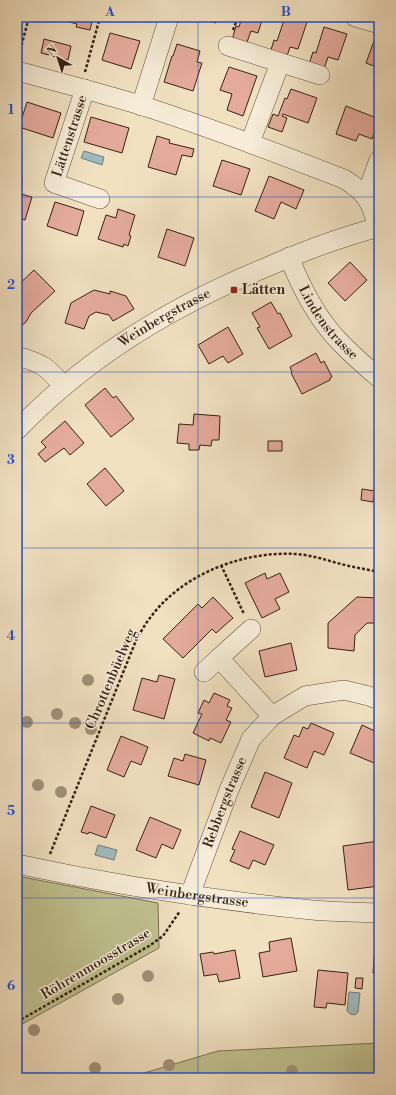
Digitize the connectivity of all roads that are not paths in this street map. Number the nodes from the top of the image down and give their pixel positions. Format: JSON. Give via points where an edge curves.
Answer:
{"nodes":[{"id":1,"x":355,"y":17,"type":"edge"},
{"id":2,"x":379,"y":24,"type":"edge"},
{"id":3,"x":167,"y":25,"type":"edge"},
{"id":4,"x":228,"y":46,"type":"dead end"},
{"id":5,"x":280,"y":63,"type":"junction"},
{"id":6,"x":17,"y":71,"type":"edge"},
{"id":7,"x":320,"y":75,"type":"dead end"},
{"id":8,"x":83,"y":88,"type":"junction"},
{"id":9,"x":141,"y":106,"type":"junction"},
{"id":10,"x":250,"y":143,"type":"junction"},
{"id":11,"x":379,"y":160,"type":"edge"},
{"id":12,"x":366,"y":196,"type":"junction"},
{"id":13,"x":100,"y":199,"type":"dead end"},
{"id":14,"x":378,"y":228,"type":"edge"},
{"id":15,"x":289,"y":257,"type":"junction"},
{"id":16,"x":17,"y":356,"type":"edge"},
{"id":17,"x":379,"y":378,"type":"edge"},
{"id":18,"x":63,"y":386,"type":"junction"},
{"id":19,"x":17,"y":430,"type":"edge"},
{"id":20,"x":251,"y":629,"type":"road end"},
{"id":21,"x":219,"y":658,"type":"junction"},
{"id":22,"x":204,"y":672,"type":"dead end"},
{"id":23,"x":379,"y":700,"type":"edge"},
{"id":24,"x":272,"y":716,"type":"junction"},
{"id":25,"x":17,"y":864,"type":"edge"},
{"id":26,"x":190,"y":895,"type":"junction"},
{"id":27,"x":379,"y":913,"type":"edge"}],
"edges":[{"from":1,"to":2,"type":"street"},
{"from":3,"to":9,"type":"street"},
{"from":4,"to":5,"type":"street"},
{"from":5,"to":7,"type":"street"},
{"from":5,"to":10,"type":"street"},
{"from":6,"to":8,"type":"street","name":"Lättenstrasse"},
{"from":8,"to":9,"type":"street","name":"Lättenstrasse"},
{"from":8,"to":13,"type":"street","name":"Lättenstrasse","via":[[54,183]]},
{"from":9,"to":10,"type":"street","name":"Lättenstrasse"},
{"from":10,"to":12,"type":"street","name":"Lättenstrasse","via":[[344,179]]},
{"from":11,"to":12,"type":"street"},
{"from":12,"to":14,"type":"street","name":"Lättenstrasse"},
{"from":14,"to":15,"type":"street","name":"Weinbergstrasse"},
{"from":15,"to":17,"type":"street","name":"Lindenstrasse","via":[[309,300],[337,339]]},
{"from":15,"to":18,"type":"street","name":"Weinbergstrasse","via":[[182,306],[129,338]]},
{"from":16,"to":18,"type":"street","via":[[38,362]]},
{"from":18,"to":19,"type":"street","name":"Weinbergstrasse"},
{"from":20,"to":21,"type":"street"},
{"from":21,"to":22,"type":"street"},
{"from":21,"to":24,"type":"street"},
{"from":23,"to":24,"type":"street","name":"Rebbergstrasse","via":[[344,690],[313,694],[305,696]]},
{"from":24,"to":26,"type":"street","name":"Rebbergstrasse","via":[[251,739]]},
{"from":25,"to":26,"type":"street","name":"Weinbergstrasse"},
{"from":26,"to":27,"type":"street","name":"Weinbergstrasse","via":[[313,910]]}]}
